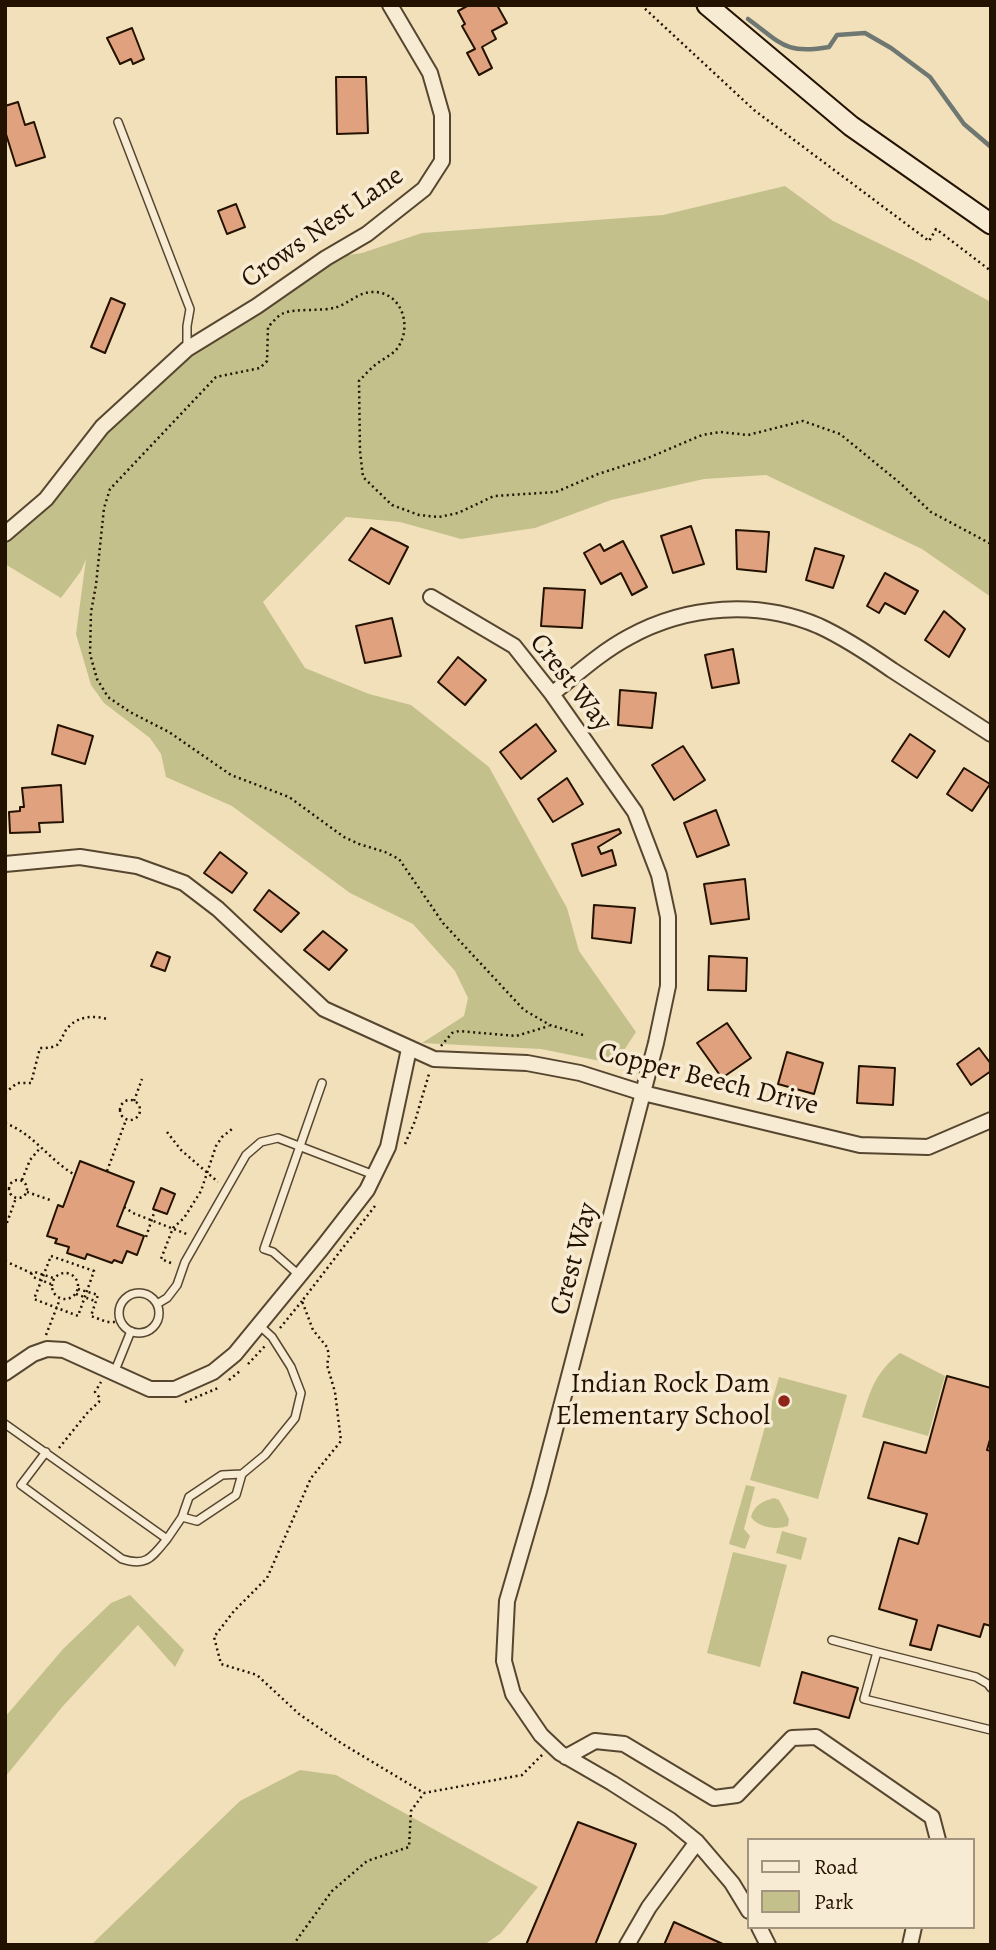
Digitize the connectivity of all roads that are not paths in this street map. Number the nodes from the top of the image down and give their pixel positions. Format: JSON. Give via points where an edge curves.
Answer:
{"nodes":[{"id":1,"x":390,"y":5,"type":"edge"},
{"id":2,"x":707,"y":5,"type":"edge"},
{"id":3,"x":118,"y":122,"type":"dead end"},
{"id":4,"x":991,"y":224,"type":"edge"},
{"id":5,"x":187,"y":349,"type":"junction"},
{"id":6,"x":5,"y":534,"type":"edge"},
{"id":7,"x":431,"y":597,"type":"dead end"},
{"id":8,"x":552,"y":694,"type":"junction"},
{"id":9,"x":991,"y":734,"type":"edge"},
{"id":10,"x":5,"y":864,"type":"edge"},
{"id":11,"x":409,"y":1049,"type":"junction"},
{"id":12,"x":322,"y":1083,"type":"dead end"},
{"id":13,"x":643,"y":1093,"type":"junction"},
{"id":14,"x":991,"y":1120,"type":"edge"},
{"id":15,"x":300,"y":1146,"type":"junction"},
{"id":16,"x":374,"y":1175,"type":"junction"},
{"id":17,"x":300,"y":1276,"type":"junction"},
{"id":18,"x":157,"y":1304,"type":"junction"},
{"id":19,"x":260,"y":1326,"type":"junction"},
{"id":20,"x":131,"y":1331,"type":"junction"},
{"id":21,"x":112,"y":1372,"type":"junction"},
{"id":22,"x":5,"y":1373,"type":"edge"},
{"id":23,"x":5,"y":1424,"type":"edge"},
{"id":24,"x":49,"y":1455,"type":"junction"},
{"id":25,"x":242,"y":1474,"type":"junction"},
{"id":26,"x":182,"y":1517,"type":"junction"},
{"id":27,"x":167,"y":1539,"type":"junction"},
{"id":28,"x":832,"y":1640,"type":"dead end"},
{"id":29,"x":877,"y":1652,"type":"junction"},
{"id":30,"x":991,"y":1688,"type":"edge"},
{"id":31,"x":991,"y":1730,"type":"edge"},
{"id":32,"x":566,"y":1757,"type":"junction"},
{"id":33,"x":937,"y":1838,"type":"edge"},
{"id":34,"x":696,"y":1842,"type":"junction"},
{"id":35,"x":748,"y":1908,"type":"edge"},
{"id":36,"x":761,"y":1929,"type":"edge"},
{"id":37,"x":627,"y":1945,"type":"edge"},
{"id":38,"x":768,"y":1945,"type":"edge"}],
"edges":[{"from":1,"to":5,"type":"street","name":"Crows Nest Lane","via":[[430,73],[442,116],[442,161],[424,189],[367,234]]},
{"from":2,"to":4,"type":"main road","via":[[851,125]]},
{"from":3,"to":5,"type":"lane","via":[[190,309]]},
{"from":5,"to":6,"type":"street","name":"Crows Nest Lane","via":[[102,427],[46,499]]},
{"from":7,"to":8,"type":"street","name":"Crest Way","via":[[514,646]]},
{"from":8,"to":9,"type":"street","via":[[611,647],[662,621],[701,611],[736,609],[818,626]]},
{"from":8,"to":13,"type":"street","name":"Crest Way","via":[[635,812],[659,875],[668,918],[668,986]]},
{"from":10,"to":11,"type":"street","name":"Copper Beech Drive","via":[[80,858],[137,866],[184,883],[324,1009]]},
{"from":11,"to":13,"type":"street","name":"Copper Beech Drive","via":[[433,1059],[527,1063],[580,1073]]},
{"from":11,"to":16,"type":"street","via":[[388,1147]]},
{"from":12,"to":15,"type":"lane"},
{"from":13,"to":14,"type":"street","name":"Copper Beech Drive","via":[[859,1145],[928,1147]]},
{"from":13,"to":32,"type":"street","name":"Crest Way","via":[[507,1601],[504,1661],[513,1694],[527,1717]]},
{"from":15,"to":16,"type":"lane"},
{"from":15,"to":17,"type":"lane","via":[[264,1249]]},
{"from":15,"to":18,"type":"lane","via":[[278,1138],[261,1142],[246,1155],[177,1285]]},
{"from":16,"to":17,"type":"street"},
{"from":17,"to":19,"type":"street"},
{"from":18,"to":20,"type":"lane","via":[[156,1324],[145,1332]]},
{"from":18,"to":20,"type":"lane","via":[[140,1293],[127,1297],[120,1308],[121,1322]]},
{"from":19,"to":21,"type":"street","via":[[213,1372],[175,1389],[150,1389]]},
{"from":19,"to":25,"type":"lane","via":[[291,1367],[301,1393],[295,1418],[265,1455]]},
{"from":20,"to":21,"type":"lane"},
{"from":21,"to":22,"type":"street","via":[[64,1350],[47,1349]]},
{"from":23,"to":24,"type":"lane"},
{"from":24,"to":27,"type":"lane"},
{"from":24,"to":27,"type":"lane","via":[[21,1485],[122,1559],[135,1563],[150,1559]]},
{"from":25,"to":26,"type":"lane","via":[[222,1475],[189,1497]]},
{"from":25,"to":26,"type":"lane","via":[[236,1495],[197,1521]]},
{"from":26,"to":27,"type":"lane"},
{"from":28,"to":29,"type":"lane"},
{"from":29,"to":30,"type":"lane","via":[[976,1677]]},
{"from":29,"to":31,"type":"lane","via":[[864,1699]]},
{"from":32,"to":33,"type":"street","via":[[594,1741],[624,1744],[714,1798],[737,1795],[792,1738],[816,1737],[932,1817]]},
{"from":32,"to":34,"type":"street","name":"Crest Way","via":[[670,1820]]},
{"from":34,"to":35,"type":"street","name":"Crest Way"},
{"from":34,"to":37,"type":"street"},
{"from":36,"to":38,"type":"street"}]}
